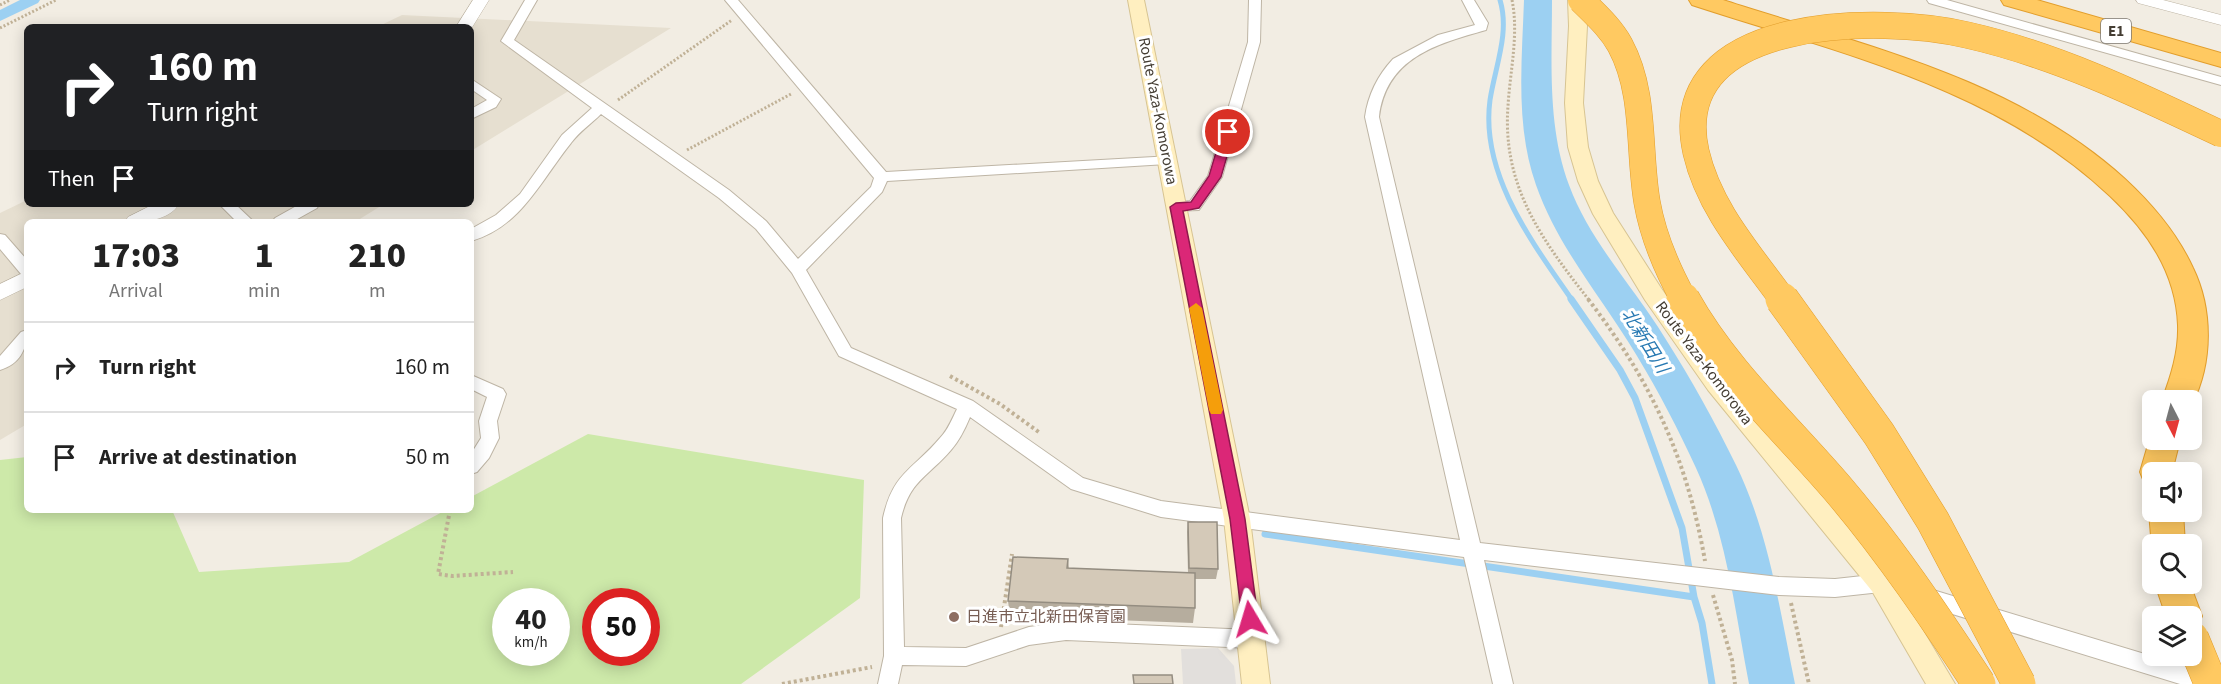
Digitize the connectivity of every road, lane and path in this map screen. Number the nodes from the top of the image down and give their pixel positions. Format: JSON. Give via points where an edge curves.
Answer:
{"nodes":[{"id":1,"x":10,"y":0,"type":"edge"},
{"id":2,"x":56,"y":0,"type":"edge"},
{"id":3,"x":481,"y":0,"type":"edge"},
{"id":4,"x":531,"y":0,"type":"edge"},
{"id":5,"x":731,"y":0,"type":"edge"},
{"id":6,"x":1136,"y":0,"type":"edge"},
{"id":7,"x":1255,"y":0,"type":"edge"},
{"id":8,"x":1468,"y":0,"type":"edge"},
{"id":9,"x":1512,"y":0,"type":"edge"},
{"id":10,"x":1576,"y":0,"type":"edge"},
{"id":11,"x":1581,"y":0,"type":"edge"},
{"id":12,"x":1700,"y":0,"type":"edge"},
{"id":13,"x":1934,"y":0,"type":"edge"},
{"id":14,"x":2012,"y":0,"type":"edge"},
{"id":15,"x":2074,"y":0,"type":"edge"},
{"id":16,"x":2144,"y":0,"type":"edge"},
{"id":17,"x":0,"y":5,"type":"edge"},
{"id":18,"x":742,"y":13,"type":"junction"},
{"id":19,"x":2221,"y":20,"type":"edge"},
{"id":20,"x":467,"y":24,"type":"edge"},
{"id":21,"x":0,"y":28,"type":"edge"},
{"id":22,"x":2221,"y":41,"type":"edge"},
{"id":23,"x":2221,"y":60,"type":"edge"},
{"id":24,"x":2221,"y":81,"type":"edge"},
{"id":25,"x":474,"y":85,"type":"edge"},
{"id":26,"x":805,"y":87,"type":"junction"},
{"id":27,"x":602,"y":109,"type":"junction"},
{"id":28,"x":474,"y":113,"type":"edge"},
{"id":29,"x":2221,"y":134,"type":"edge"},
{"id":30,"x":673,"y":158,"type":"junction"},
{"id":31,"x":1167,"y":159,"type":"junction"},
{"id":32,"x":882,"y":177,"type":"junction"},
{"id":33,"x":164,"y":207,"type":"edge"},
{"id":34,"x":229,"y":207,"type":"edge"},
{"id":35,"x":307,"y":207,"type":"edge"},
{"id":36,"x":1176,"y":207,"type":"junction"},
{"id":37,"x":141,"y":219,"type":"edge"},
{"id":38,"x":243,"y":219,"type":"edge"},
{"id":39,"x":285,"y":219,"type":"edge"},
{"id":40,"x":474,"y":234,"type":"edge"},
{"id":41,"x":0,"y":239,"type":"edge"},
{"id":42,"x":24,"y":267,"type":"edge"},
{"id":43,"x":798,"y":269,"type":"junction"},
{"id":44,"x":24,"y":280,"type":"edge"},
{"id":45,"x":0,"y":293,"type":"edge"},
{"id":46,"x":24,"y":340,"type":"edge"},
{"id":47,"x":0,"y":364,"type":"edge"},
{"id":48,"x":474,"y":383,"type":"edge"},
{"id":49,"x":2181,"y":390,"type":"edge"},
{"id":50,"x":967,"y":406,"type":"junction"},
{"id":51,"x":474,"y":464,"type":"edge"},
{"id":52,"x":449,"y":513,"type":"edge"},
{"id":53,"x":1237,"y":519,"type":"junction"},
{"id":54,"x":1473,"y":550,"type":"junction"},
{"id":55,"x":1012,"y":554,"type":"dead end"},
{"id":56,"x":513,"y":572,"type":"dead end"},
{"id":57,"x":1713,"y":578,"type":"junction"},
{"id":58,"x":1881,"y":583,"type":"junction"},
{"id":59,"x":1783,"y":586,"type":"junction"},
{"id":60,"x":1252,"y":639,"type":"junction"},
{"id":61,"x":1002,"y":644,"type":"junction"},
{"id":62,"x":2202,"y":661,"type":"edge"},
{"id":63,"x":891,"y":668,"type":"edge"},
{"id":64,"x":782,"y":684,"type":"edge"},
{"id":65,"x":1256,"y":684,"type":"edge"},
{"id":66,"x":1503,"y":684,"type":"edge"},
{"id":67,"x":1735,"y":684,"type":"edge"},
{"id":68,"x":1809,"y":684,"type":"edge"},
{"id":69,"x":1941,"y":684,"type":"edge"},
{"id":70,"x":1979,"y":684,"type":"edge"},
{"id":71,"x":2019,"y":684,"type":"edge"},
{"id":72,"x":2212,"y":684,"type":"edge"}],
"edges":[{"from":1,"to":17,"type":"path"},
{"from":2,"to":21,"type":"path"},
{"from":3,"to":20,"type":"street"},
{"from":4,"to":27,"type":"street","via":[[507,41]]},
{"from":5,"to":18,"type":"street"},
{"from":6,"to":31,"type":"main road","name":"Route Yaza-Komorowa"},
{"from":7,"to":36,"type":"street","via":[[1254,42],[1215,177],[1194,206]]},
{"from":8,"to":54,"type":"street","via":[[1481,27],[1443,38],[1398,62],[1376,99],[1372,117]]},
{"from":9,"to":57,"type":"path","via":[[1516,19],[1506,137],[1511,165],[1534,221],[1627,352],[1649,390],[1680,464]]},
{"from":10,"to":58,"type":"main road","name":"Route Yaza-Komorowa","via":[[1574,103],[1578,147],[1603,214],[1716,384]]},
{"from":11,"to":70,"type":"highway","bridge":true,"via":[[1604,22],[1627,58],[1639,104],[1651,221],[1659,249],[1694,317],[1749,388],[1859,514],[1937,619]]},
{"from":12,"to":49,"type":"highway","bridge":true,"via":[[1881,59],[1975,95],[2041,128],[2102,172],[2152,222],[2183,273],[2193,327],[2191,357]]},
{"from":13,"to":24,"type":"street"},
{"from":14,"to":23,"type":"highway","number":"E1"},
{"from":15,"to":22,"type":"highway","number":"E1"},
{"from":16,"to":19,"type":"street"},
{"from":18,"to":26,"type":"street"},
{"from":18,"to":27,"type":"path"},
{"from":25,"to":28,"type":"street","via":[[494,99]]},
{"from":26,"to":30,"type":"path"},
{"from":26,"to":32,"type":"street"},
{"from":27,"to":30,"type":"street"},
{"from":27,"to":40,"type":"street","via":[[567,138],[525,198],[501,219]]},
{"from":29,"to":71,"type":"highway","bridge":true,"via":[[2096,76],[2024,50],[1951,32],[1883,25],[1817,28],[1762,42],[1738,53],[1719,68],[1695,106],[1695,151],[1717,208],[1879,434],[1933,521]]},
{"from":30,"to":43,"type":"street","via":[[760,225]]},
{"from":31,"to":32,"type":"street"},
{"from":31,"to":36,"type":"main road","name":"Route Yaza-Komorowa"},
{"from":32,"to":43,"type":"street","via":[[877,189]]},
{"from":33,"to":37,"type":"street"},
{"from":34,"to":38,"type":"street"},
{"from":35,"to":39,"type":"street"},
{"from":36,"to":53,"type":"main road","name":"Route Yaza-Komorowa"},
{"from":41,"to":42,"type":"street"},
{"from":43,"to":50,"type":"street","via":[[845,352]]},
{"from":44,"to":45,"type":"street"},
{"from":46,"to":47,"type":"street"},
{"from":48,"to":51,"type":"street","via":[[497,394],[488,421],[490,438]]},
{"from":50,"to":53,"type":"street","via":[[1077,484],[1161,509]]},
{"from":50,"to":63,"type":"street","via":[[948,442],[905,482],[895,498]]},
{"from":52,"to":56,"type":"path","via":[[438,574]]},
{"from":53,"to":54,"type":"street"},
{"from":53,"to":60,"type":"main road","name":"Route Yaza-Komorowa"},
{"from":54,"to":57,"type":"street"},
{"from":54,"to":66,"type":"street"},
{"from":55,"to":61,"type":"path","via":[[1000,634]]},
{"from":57,"to":59,"type":"street"},
{"from":57,"to":67,"type":"path"},
{"from":58,"to":59,"type":"street","via":[[1835,588]]},
{"from":58,"to":69,"type":"main road","name":"Route Yaza-Komorowa"},
{"from":58,"to":72,"type":"street"},
{"from":59,"to":68,"type":"path"},
{"from":60,"to":61,"type":"street","via":[[1066,631]]},
{"from":60,"to":65,"type":"main road","name":"Route Yaza-Komorowa"},
{"from":61,"to":63,"type":"street","via":[[966,657]]},
{"from":62,"to":72,"type":"highway","bridge":true},
{"from":63,"to":64,"type":"path"}]}
